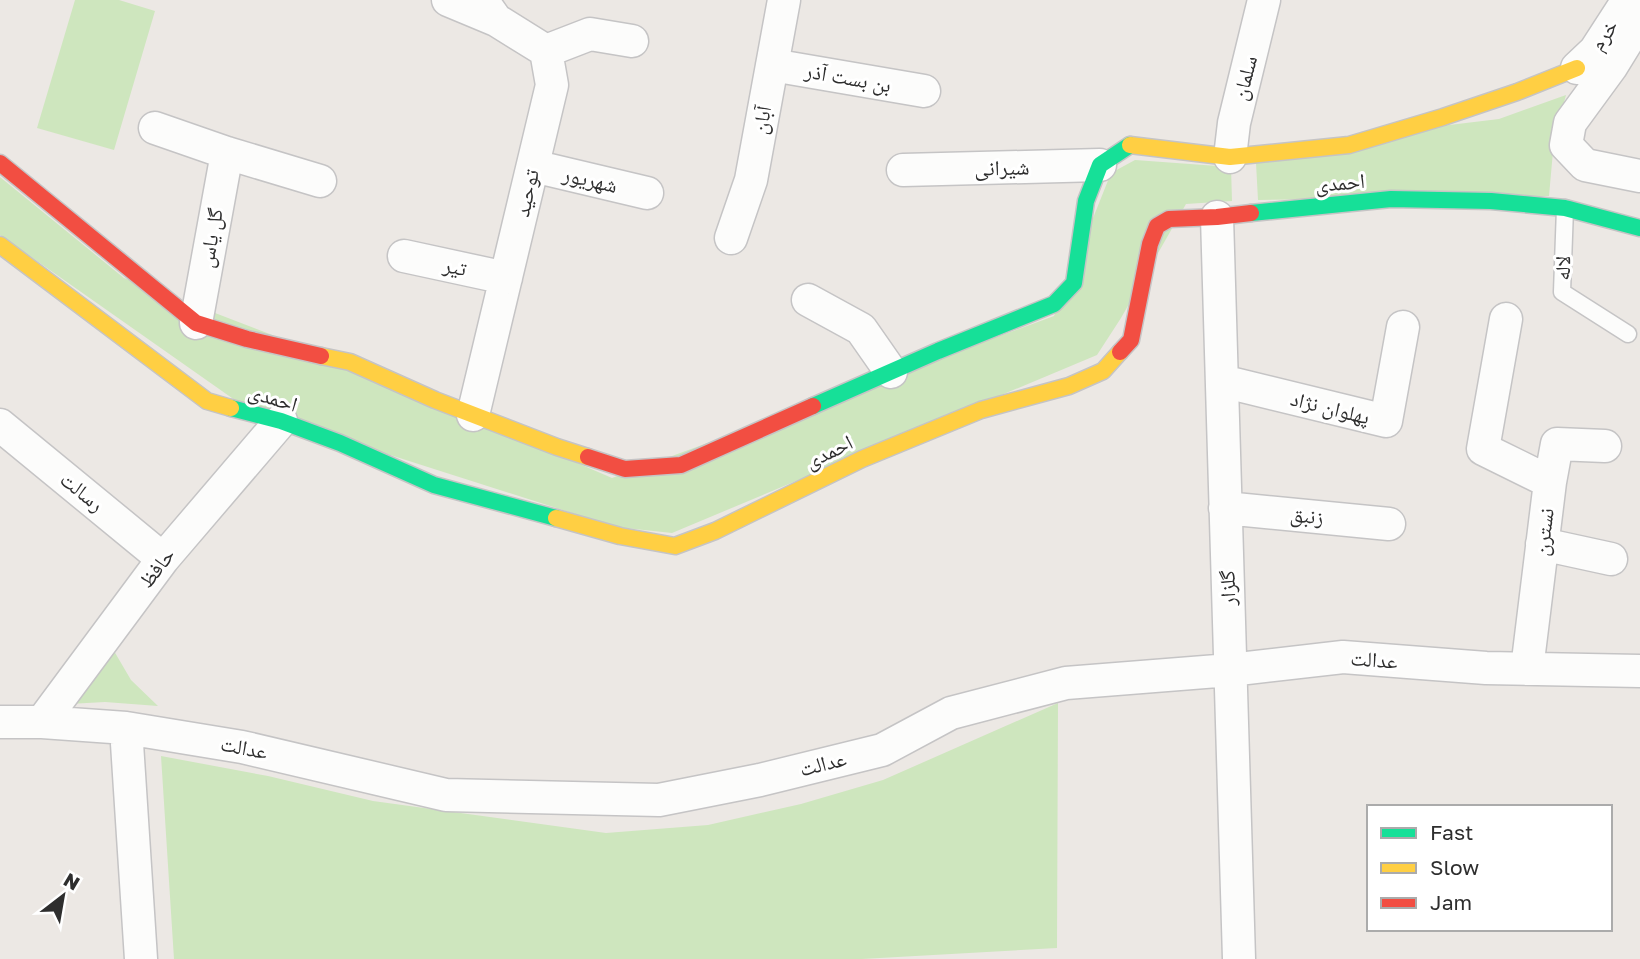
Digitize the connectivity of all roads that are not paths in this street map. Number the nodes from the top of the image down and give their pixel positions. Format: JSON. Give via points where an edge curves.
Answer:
{"nodes":[{"id":1,"x":448,"y":0,"type":"edge"},
{"id":2,"x":784,"y":0,"type":"edge"},
{"id":3,"x":1264,"y":0,"type":"edge"},
{"id":4,"x":1628,"y":0,"type":"edge"},
{"id":5,"x":489,"y":10,"type":"edge"},
{"id":6,"x":1640,"y":20,"type":"edge"},
{"id":7,"x":632,"y":41,"type":"dead end"},
{"id":8,"x":546,"y":51,"type":"junction"},
{"id":9,"x":772,"y":65,"type":"junction"},
{"id":10,"x":1577,"y":68,"type":"joint"},
{"id":11,"x":924,"y":91,"type":"dead end"},
{"id":12,"x":155,"y":128,"type":"dead end"},
{"id":13,"x":226,"y":153,"type":"junction"},
{"id":14,"x":0,"y":163,"type":"edge"},
{"id":15,"x":1228,"y":163,"type":"junction"},
{"id":16,"x":1100,"y":165,"type":"junction"},
{"id":17,"x":533,"y":166,"type":"junction"},
{"id":18,"x":903,"y":170,"type":"dead end"},
{"id":19,"x":1640,"y":176,"type":"edge"},
{"id":20,"x":320,"y":181,"type":"dead end"},
{"id":21,"x":647,"y":193,"type":"dead end"},
{"id":22,"x":1565,"y":208,"type":"junction"},
{"id":23,"x":1218,"y":211,"type":"junction"},
{"id":24,"x":1640,"y":228,"type":"edge"},
{"id":25,"x":732,"y":238,"type":"dead end"},
{"id":26,"x":0,"y":245,"type":"edge"},
{"id":27,"x":404,"y":256,"type":"dead end"},
{"id":28,"x":506,"y":278,"type":"junction"},
{"id":29,"x":808,"y":300,"type":"dead end"},
{"id":30,"x":1506,"y":319,"type":"dead end"},
{"id":31,"x":196,"y":323,"type":"junction"},
{"id":32,"x":1403,"y":327,"type":"dead end"},
{"id":33,"x":1628,"y":334,"type":"dead end"},
{"id":34,"x":891,"y":372,"type":"junction"},
{"id":35,"x":1222,"y":381,"type":"junction"},
{"id":36,"x":473,"y":415,"type":"junction"},
{"id":37,"x":281,"y":421,"type":"junction"},
{"id":38,"x":0,"y":425,"type":"edge"},
{"id":39,"x":1605,"y":446,"type":"dead end"},
{"id":40,"x":1550,"y":482,"type":"junction"},
{"id":41,"x":1225,"y":508,"type":"junction"},
{"id":42,"x":1389,"y":524,"type":"dead end"},
{"id":43,"x":1542,"y":544,"type":"junction"},
{"id":44,"x":163,"y":559,"type":"junction"},
{"id":45,"x":1611,"y":559,"type":"dead end"},
{"id":46,"x":1527,"y":669,"type":"junction"},
{"id":47,"x":1230,"y":670,"type":"junction"},
{"id":48,"x":1640,"y":671,"type":"edge"},
{"id":49,"x":0,"y":722,"type":"edge"},
{"id":50,"x":43,"y":722,"type":"junction"},
{"id":51,"x":126,"y":728,"type":"junction"},
{"id":52,"x":141,"y":959,"type":"edge"},
{"id":53,"x":1240,"y":959,"type":"edge"}],
"edges":[{"from":1,"to":5,"type":"street"},
{"from":2,"to":9,"type":"street","name":"آبان"},
{"from":3,"to":15,"type":"street","name":"سلمان"},
{"from":4,"to":10,"type":"street","name":"خرم","via":[[1595,51]]},
{"from":5,"to":8,"type":"street"},
{"from":6,"to":19,"type":"street","name":"خرم","via":[[1570,124],[1566,145],[1585,165]]},
{"from":7,"to":8,"type":"street","via":[[590,34]]},
{"from":8,"to":17,"type":"street","name":"توحید","via":[[552,85]]},
{"from":9,"to":11,"type":"street","name":"بن بست آذر"},
{"from":9,"to":25,"type":"street","name":"آبان","via":[[751,180]]},
{"from":10,"to":15,"type":"street","name":"احمدی","via":[[1455,113],[1349,145]]},
{"from":12,"to":13,"type":"street"},
{"from":13,"to":20,"type":"street"},
{"from":13,"to":31,"type":"street","name":"گل یاس"},
{"from":14,"to":31,"type":"street"},
{"from":15,"to":16,"type":"street","name":"احمدی","via":[[1131,144]]},
{"from":16,"to":18,"type":"street","name":"شیرانی"},
{"from":16,"to":34,"type":"street","via":[[1086,201],[1074,282],[1054,304]]},
{"from":17,"to":21,"type":"street","name":"شهریور"},
{"from":17,"to":28,"type":"street","name":"توحید"},
{"from":22,"to":23,"type":"street","name":"احمدی","via":[[1391,199]]},
{"from":22,"to":24,"type":"street","name":"احمدی"},
{"from":22,"to":33,"type":"lane","name":"لاله","via":[[1562,292]]},
{"from":23,"to":35,"type":"street","name":"گلزار"},
{"from":23,"to":37,"type":"street","name":"احمدی","via":[[1169,219],[1157,226],[1131,340],[1103,372],[981,410],[862,459],[716,531],[675,546],[620,536],[434,485]]},
{"from":26,"to":37,"type":"street","name":"احمدی","via":[[207,401]]},
{"from":27,"to":28,"type":"street","name":"تیر"},
{"from":28,"to":36,"type":"street","name":"توحید"},
{"from":29,"to":34,"type":"street","via":[[861,329]]},
{"from":30,"to":40,"type":"street","via":[[1483,449]]},
{"from":31,"to":36,"type":"street","via":[[350,362]]},
{"from":32,"to":35,"type":"street","name":"پهلوان نژاد","via":[[1386,421]]},
{"from":34,"to":36,"type":"street","via":[[681,465],[625,469]]},
{"from":35,"to":41,"type":"street","name":"گلزار"},
{"from":37,"to":44,"type":"street","name":"حافظ"},
{"from":38,"to":44,"type":"street","name":"رسالت"},
{"from":39,"to":40,"type":"street","name":"نسترن","via":[[1557,444]]},
{"from":40,"to":43,"type":"street","name":"نسترن"},
{"from":41,"to":42,"type":"street","name":"زنبق"},
{"from":41,"to":47,"type":"street","name":"گلزار"},
{"from":43,"to":45,"type":"street"},
{"from":43,"to":46,"type":"street","name":"نسترن"},
{"from":44,"to":50,"type":"street","name":"حافظ"},
{"from":46,"to":47,"type":"street","name":"عدالت","via":[[1343,657]]},
{"from":46,"to":48,"type":"street","name":"عدالت"},
{"from":47,"to":51,"type":"street","name":"عدالت","via":[[1066,682],[951,713],[881,750],[659,800],[446,795],[242,747]]},
{"from":47,"to":53,"type":"street","name":"گلزار"},
{"from":49,"to":50,"type":"street","name":"عدالت"},
{"from":50,"to":51,"type":"street","name":"عدالت"},
{"from":51,"to":52,"type":"street"}]}
